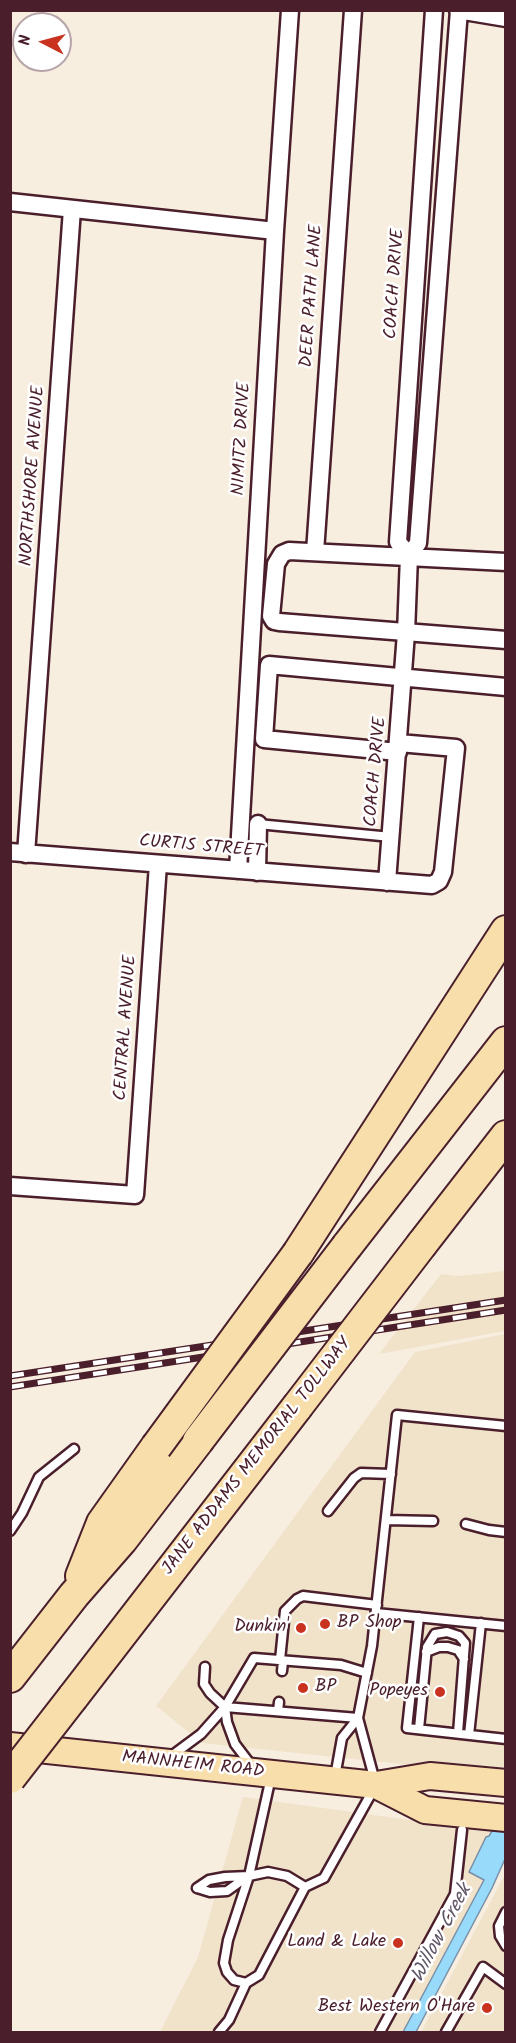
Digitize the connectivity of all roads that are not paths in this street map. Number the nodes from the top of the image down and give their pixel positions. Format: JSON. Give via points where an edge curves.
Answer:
{"nodes":[{"id":1,"x":290,"y":10,"type":"edge"},
{"id":2,"x":353,"y":10,"type":"edge"},
{"id":3,"x":434,"y":10,"type":"edge"},
{"id":4,"x":459,"y":11,"type":"edge"},
{"id":5,"x":506,"y":18,"type":"edge"},
{"id":6,"x":10,"y":202,"type":"edge"},
{"id":7,"x":72,"y":209,"type":"junction"},
{"id":8,"x":274,"y":231,"type":"junction"},
{"id":9,"x":315,"y":552,"type":"junction"},
{"id":10,"x":409,"y":556,"type":"junction"},
{"id":11,"x":506,"y":562,"type":"edge"},
{"id":12,"x":406,"y":633,"type":"junction"},
{"id":13,"x":506,"y":640,"type":"edge"},
{"id":14,"x":403,"y":678,"type":"junction"},
{"id":15,"x":506,"y":687,"type":"edge"},
{"id":16,"x":398,"y":748,"type":"junction"},
{"id":17,"x":258,"y":824,"type":"joint"},
{"id":18,"x":391,"y":837,"type":"junction"},
{"id":19,"x":18,"y":853,"type":"edge"},
{"id":20,"x":158,"y":864,"type":"junction"},
{"id":21,"x":238,"y":870,"type":"junction"},
{"id":22,"x":257,"y":872,"type":"junction"},
{"id":23,"x":387,"y":882,"type":"junction"},
{"id":24,"x":506,"y":931,"type":"edge"},
{"id":25,"x":506,"y":1042,"type":"edge"},
{"id":26,"x":506,"y":1136,"type":"edge"},
{"id":27,"x":10,"y":1186,"type":"edge"},
{"id":28,"x":506,"y":1426,"type":"edge"},
{"id":29,"x":74,"y":1449,"type":"dead end"},
{"id":30,"x":391,"y":1474,"type":"junction"},
{"id":31,"x":328,"y":1511,"type":"dead end"},
{"id":32,"x":386,"y":1520,"type":"junction"},
{"id":33,"x":433,"y":1521,"type":"dead end"},
{"id":34,"x":466,"y":1524,"type":"dead end"},
{"id":35,"x":10,"y":1531,"type":"edge"},
{"id":36,"x":506,"y":1532,"type":"edge"},
{"id":37,"x":74,"y":1595,"type":"junction"},
{"id":38,"x":377,"y":1609,"type":"junction"},
{"id":39,"x":419,"y":1617,"type":"junction"},
{"id":40,"x":481,"y":1623,"type":"junction"},
{"id":41,"x":506,"y":1626,"type":"edge"},
{"id":42,"x":426,"y":1652,"type":"junction"},
{"id":43,"x":465,"y":1659,"type":"junction"},
{"id":44,"x":281,"y":1660,"type":"junction"},
{"id":45,"x":304,"y":1662,"type":"junction"},
{"id":46,"x":323,"y":1664,"type":"junction"},
{"id":47,"x":341,"y":1665,"type":"junction"},
{"id":48,"x":205,"y":1667,"type":"dead end"},
{"id":49,"x":282,"y":1671,"type":"dead end"},
{"id":50,"x":303,"y":1673,"type":"dead end"},
{"id":51,"x":367,"y":1673,"type":"junction"},
{"id":52,"x":322,"y":1674,"type":"dead end"},
{"id":53,"x":340,"y":1676,"type":"dead end"},
{"id":54,"x":10,"y":1677,"type":"edge"},
{"id":55,"x":225,"y":1707,"type":"junction"},
{"id":56,"x":358,"y":1718,"type":"junction"},
{"id":57,"x":419,"y":1729,"type":"junction"},
{"id":58,"x":458,"y":1733,"type":"junction"},
{"id":59,"x":470,"y":1735,"type":"junction"},
{"id":60,"x":506,"y":1739,"type":"edge"},
{"id":61,"x":10,"y":1746,"type":"edge"},
{"id":62,"x":162,"y":1763,"type":"junction"},
{"id":63,"x":264,"y":1774,"type":"junction"},
{"id":64,"x":10,"y":1778,"type":"edge"},
{"id":65,"x":334,"y":1781,"type":"junction"},
{"id":66,"x":506,"y":1783,"type":"edge"},
{"id":67,"x":376,"y":1785,"type":"junction"},
{"id":68,"x":502,"y":1818,"type":"edge"},
{"id":69,"x":462,"y":1830,"type":"dead end"},
{"id":70,"x":249,"y":1876,"type":"junction"},
{"id":71,"x":305,"y":1887,"type":"junction"},
{"id":72,"x":506,"y":1912,"type":"edge"},
{"id":73,"x":506,"y":1946,"type":"edge"},
{"id":74,"x":246,"y":1983,"type":"junction"},
{"id":75,"x":506,"y":1984,"type":"edge"},
{"id":76,"x":229,"y":2020,"type":"junction"},
{"id":77,"x":219,"y":2032,"type":"edge"},
{"id":78,"x":230,"y":2032,"type":"edge"},
{"id":79,"x":380,"y":2032,"type":"edge"},
{"id":80,"x":446,"y":2032,"type":"edge"}],
"edges":[{"from":1,"to":8,"type":"street","name":"NIMITZ DRIVE"},
{"from":2,"to":9,"type":"street","name":"DEER PATH LANE"},
{"from":3,"to":10,"type":"street","name":"COACH DRIVE","via":[[398,542]]},
{"from":4,"to":5,"type":"street"},
{"from":4,"to":10,"type":"street","name":"COACH DRIVE","via":[[418,543]]},
{"from":6,"to":7,"type":"street"},
{"from":7,"to":8,"type":"street"},
{"from":7,"to":19,"type":"street","name":"NORTHSHORE AVENUE"},
{"from":8,"to":21,"type":"street","name":"NIMITZ DRIVE"},
{"from":9,"to":10,"type":"street"},
{"from":9,"to":12,"type":"street","via":[[289,551],[276,564],[271,616],[274,621]]},
{"from":10,"to":11,"type":"street"},
{"from":10,"to":12,"type":"street","name":"COACH DRIVE"},
{"from":12,"to":13,"type":"street"},
{"from":12,"to":14,"type":"street","name":"COACH DRIVE"},
{"from":14,"to":15,"type":"street"},
{"from":14,"to":16,"type":"street","name":"COACH DRIVE"},
{"from":14,"to":16,"type":"street","via":[[268,665],[264,739]]},
{"from":16,"to":18,"type":"street","name":"COACH DRIVE"},
{"from":16,"to":23,"type":"street","name":"CURTIS STREET","via":[[456,748],[441,878],[432,885]]},
{"from":17,"to":18,"type":"lane"},
{"from":17,"to":22,"type":"street"},
{"from":18,"to":23,"type":"street","name":"COACH DRIVE"},
{"from":19,"to":20,"type":"street","name":"CURTIS STREET"},
{"from":20,"to":21,"type":"street","name":"CURTIS STREET"},
{"from":20,"to":27,"type":"street","name":"CENTRAL AVENUE","via":[[135,1195]]},
{"from":21,"to":22,"type":"street","name":"CURTIS STREET"},
{"from":22,"to":23,"type":"street","name":"CURTIS STREET"},
{"from":24,"to":37,"type":"highway","bridge":true,"via":[[298,1253],[102,1523]]},
{"from":25,"to":37,"type":"highway","bridge":true,"via":[[122,1540]]},
{"from":26,"to":64,"type":"highway","name":"JANE ADDAMS MEMORIAL TOLLWAY","bridge":true},
{"from":28,"to":30,"type":"lane","via":[[397,1415]]},
{"from":29,"to":35,"type":"lane","via":[[39,1477]]},
{"from":30,"to":31,"type":"lane","via":[[361,1473]]},
{"from":30,"to":32,"type":"lane"},
{"from":32,"to":33,"type":"lane"},
{"from":32,"to":38,"type":"lane"},
{"from":34,"to":36,"type":"lane"},
{"from":37,"to":54,"type":"highway"},
{"from":38,"to":39,"type":"lane"},
{"from":38,"to":44,"type":"lane","via":[[303,1596],[297,1599],[285,1611]]},
{"from":38,"to":51,"type":"lane"},
{"from":39,"to":40,"type":"lane"},
{"from":39,"to":57,"type":"lane","via":[[407,1728]]},
{"from":40,"to":41,"type":"lane"},
{"from":40,"to":59,"type":"lane"},
{"from":42,"to":43,"type":"lane","via":[[448,1647],[458,1650]]},
{"from":42,"to":43,"type":"lane","via":[[435,1634],[447,1632],[465,1643]]},
{"from":42,"to":57,"type":"lane"},
{"from":43,"to":58,"type":"lane"},
{"from":44,"to":45,"type":"lane"},
{"from":44,"to":49,"type":"lane"},
{"from":44,"to":55,"type":"lane","via":[[254,1658]]},
{"from":45,"to":46,"type":"lane"},
{"from":45,"to":50,"type":"lane"},
{"from":46,"to":47,"type":"lane"},
{"from":46,"to":52,"type":"lane"},
{"from":47,"to":51,"type":"lane"},
{"from":47,"to":53,"type":"lane"},
{"from":48,"to":55,"type":"lane","via":[[204,1683]]},
{"from":51,"to":56,"type":"lane"},
{"from":55,"to":56,"type":"lane","via":[[279,1706]]},
{"from":55,"to":62,"type":"lane","via":[[201,1734]]},
{"from":55,"to":63,"type":"lane","via":[[235,1744]]},
{"from":56,"to":65,"type":"lane","via":[[342,1738]]},
{"from":56,"to":67,"type":"lane"},
{"from":57,"to":58,"type":"lane"},
{"from":58,"to":59,"type":"lane"},
{"from":59,"to":60,"type":"lane"},
{"from":61,"to":62,"type":"main road","name":"MANNHEIM ROAD"},
{"from":62,"to":63,"type":"main road","name":"MANNHEIM ROAD"},
{"from":63,"to":65,"type":"main road","name":"MANNHEIM ROAD"},
{"from":63,"to":70,"type":"lane"},
{"from":65,"to":67,"type":"main road","name":"MANNHEIM ROAD"},
{"from":66,"to":67,"type":"main road","name":"MANNHEIM ROAD","via":[[430,1776]]},
{"from":67,"to":68,"type":"main road","name":"MANNHEIM ROAD","via":[[425,1810]]},
{"from":67,"to":71,"type":"lane","via":[[324,1878]]},
{"from":69,"to":79,"type":"lane","via":[[455,1894]]},
{"from":70,"to":70,"type":"lane","via":[[208,1880],[197,1888],[227,1891]]},
{"from":70,"to":71,"type":"lane","via":[[268,1872],[287,1876]]},
{"from":70,"to":74,"type":"lane","via":[[224,1963],[234,1980]]},
{"from":71,"to":74,"type":"lane","via":[[259,1975]]},
{"from":72,"to":73,"type":"lane","via":[[499,1926]]},
{"from":74,"to":76,"type":"lane"},
{"from":75,"to":80,"type":"lane","via":[[483,1967]]},
{"from":76,"to":77,"type":"lane"},
{"from":76,"to":78,"type":"lane"}]}
